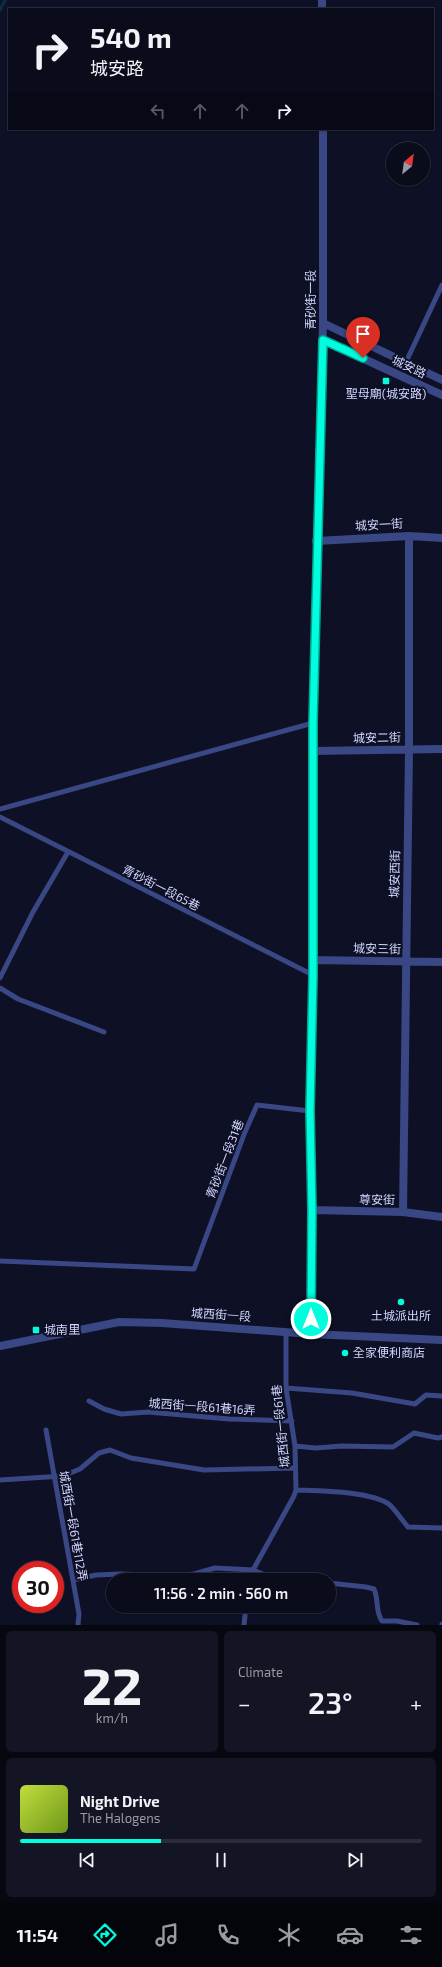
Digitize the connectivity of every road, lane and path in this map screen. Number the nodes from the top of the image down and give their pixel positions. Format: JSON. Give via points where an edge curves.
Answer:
{"nodes":[{"id":1,"x":323,"y":130,"type":"edge"},
{"id":2,"x":442,"y":285,"type":"edge"},
{"id":3,"x":323,"y":323,"type":"junction"},
{"id":4,"x":323,"y":340,"type":"junction"},
{"id":5,"x":406,"y":362,"type":"junction"},
{"id":6,"x":442,"y":380,"type":"edge"},
{"id":7,"x":442,"y":395,"type":"edge"},
{"id":8,"x":409,"y":536,"type":"junction"},
{"id":9,"x":442,"y":538,"type":"edge"},
{"id":10,"x":316,"y":540,"type":"junction"},
{"id":11,"x":313,"y":723,"type":"junction"},
{"id":12,"x":442,"y":749,"type":"edge"},
{"id":13,"x":409,"y":750,"type":"junction"},
{"id":14,"x":313,"y":751,"type":"junction"},
{"id":15,"x":0,"y":809,"type":"edge"},
{"id":16,"x":0,"y":817,"type":"edge"},
{"id":17,"x":68,"y":852,"type":"junction"},
{"id":18,"x":312,"y":960,"type":"junction"},
{"id":19,"x":406,"y":961,"type":"junction"},
{"id":20,"x":442,"y":962,"type":"edge"},
{"id":21,"x":313,"y":976,"type":"junction"},
{"id":22,"x":0,"y":978,"type":"edge"},
{"id":23,"x":0,"y":988,"type":"edge"},
{"id":24,"x":104,"y":1032,"type":"dead end"},
{"id":25,"x":310,"y":1111,"type":"junction"},
{"id":26,"x":312,"y":1210,"type":"junction"},
{"id":27,"x":403,"y":1212,"type":"junction"},
{"id":28,"x":442,"y":1217,"type":"edge"},
{"id":29,"x":0,"y":1261,"type":"edge"},
{"id":30,"x":286,"y":1331,"type":"junction"},
{"id":31,"x":311,"y":1334,"type":"junction"},
{"id":32,"x":442,"y":1340,"type":"edge"},
{"id":33,"x":0,"y":1346,"type":"edge"},
{"id":34,"x":286,"y":1388,"type":"junction"},
{"id":35,"x":442,"y":1396,"type":"edge"},
{"id":36,"x":89,"y":1401,"type":"dead end"},
{"id":37,"x":292,"y":1421,"type":"junction"},
{"id":38,"x":46,"y":1430,"type":"dead end"},
{"id":39,"x":442,"y":1437,"type":"edge"},
{"id":40,"x":295,"y":1446,"type":"junction"},
{"id":41,"x":295,"y":1468,"type":"junction"},
{"id":42,"x":54,"y":1477,"type":"junction"},
{"id":43,"x":0,"y":1480,"type":"edge"},
{"id":44,"x":296,"y":1490,"type":"junction"},
{"id":45,"x":442,"y":1528,"type":"edge"},
{"id":46,"x":253,"y":1570,"type":"junction"},
{"id":47,"x":252,"y":1573,"type":"edge"},
{"id":48,"x":260,"y":1573,"type":"edge"},
{"id":49,"x":73,"y":1580,"type":"junction"},
{"id":50,"x":336,"y":1584,"type":"edge"},
{"id":51,"x":245,"y":1613,"type":"edge"},
{"id":52,"x":78,"y":1625,"type":"edge"},
{"id":53,"x":244,"y":1625,"type":"edge"},
{"id":54,"x":417,"y":1625,"type":"edge"}],
"edges":[{"from":1,"to":3,"type":"street","name":"青砂街一段"},
{"from":2,"to":5,"type":"lane"},
{"from":3,"to":4,"type":"street","name":"青砂街一段"},
{"from":3,"to":5,"type":"street","name":"城安路"},
{"from":4,"to":7,"type":"street","name":"城安路"},
{"from":4,"to":10,"type":"street","name":"青砂街一段"},
{"from":5,"to":6,"type":"street","name":"城安路"},
{"from":8,"to":9,"type":"street","name":"城安一街"},
{"from":8,"to":10,"type":"street","name":"城安一街"},
{"from":8,"to":13,"type":"street","name":"城安西街"},
{"from":10,"to":11,"type":"street","name":"青砂街一段"},
{"from":11,"to":14,"type":"street","name":"青砂街一段"},
{"from":11,"to":15,"type":"lane"},
{"from":12,"to":13,"type":"street","name":"城安二街"},
{"from":13,"to":14,"type":"street","name":"城安二街"},
{"from":13,"to":19,"type":"street","name":"城安西街"},
{"from":14,"to":18,"type":"street","name":"青砂街一段"},
{"from":16,"to":17,"type":"lane","name":"青砂街一段65巷"},
{"from":17,"to":21,"type":"lane","name":"青砂街一段65巷"},
{"from":17,"to":22,"type":"lane","via":[[33,912]]},
{"from":18,"to":19,"type":"street","name":"城安三街"},
{"from":18,"to":21,"type":"street","name":"青砂街一段"},
{"from":19,"to":20,"type":"street","name":"城安三街"},
{"from":19,"to":27,"type":"street","name":"城安西街"},
{"from":21,"to":25,"type":"street","name":"青砂街一段"},
{"from":23,"to":24,"type":"lane","via":[[18,999]]},
{"from":25,"to":26,"type":"street","name":"青砂街一段"},
{"from":25,"to":29,"type":"lane","name":"青砂街一段31巷","via":[[257,1105],[194,1270]]},
{"from":26,"to":27,"type":"street","name":"尊安街"},
{"from":26,"to":31,"type":"street","name":"青砂街一段"},
{"from":27,"to":28,"type":"street","name":"尊安街"},
{"from":30,"to":31,"type":"street","name":"城西街一段"},
{"from":30,"to":33,"type":"street","name":"城西街一段","via":[[119,1322]]},
{"from":30,"to":34,"type":"lane","name":"城西街一段61巷"},
{"from":31,"to":32,"type":"street","name":"城西街一段"},
{"from":34,"to":35,"type":"lane","via":[[352,1392],[415,1404],[426,1395]]},
{"from":34,"to":37,"type":"lane","name":"城西街一段61巷"},
{"from":36,"to":37,"type":"lane","name":"城西街一段61巷16弄","via":[[121,1414],[148,1412]]},
{"from":37,"to":40,"type":"lane","name":"城西街一段61巷"},
{"from":38,"to":42,"type":"lane","name":"城西街一段61巷112弄"},
{"from":39,"to":40,"type":"lane","via":[[414,1433],[393,1447]]},
{"from":40,"to":41,"type":"lane","name":"城西街一段61巷"},
{"from":41,"to":42,"type":"lane","via":[[204,1470],[138,1459],[110,1450],[99,1453],[80,1469]]},
{"from":41,"to":44,"type":"lane","name":"城西街一段61巷"},
{"from":42,"to":43,"type":"lane"},
{"from":42,"to":49,"type":"lane","name":"城西街一段61巷112弄"},
{"from":44,"to":45,"type":"lane","via":[[349,1492],[389,1505],[408,1527]]},
{"from":44,"to":46,"type":"lane","name":"城西街一段61巷"},
{"from":46,"to":47,"type":"lane","name":"城西街一段61巷"},
{"from":46,"to":48,"type":"lane"},
{"from":46,"to":49,"type":"lane","via":[[215,1568],[177,1576],[120,1574],[96,1575]]},
{"from":49,"to":52,"type":"lane","name":"城西街一段61巷112弄","via":[[79,1614]]},
{"from":50,"to":54,"type":"lane","via":[[374,1590],[378,1614],[382,1621]]},
{"from":51,"to":53,"type":"lane"}]}
